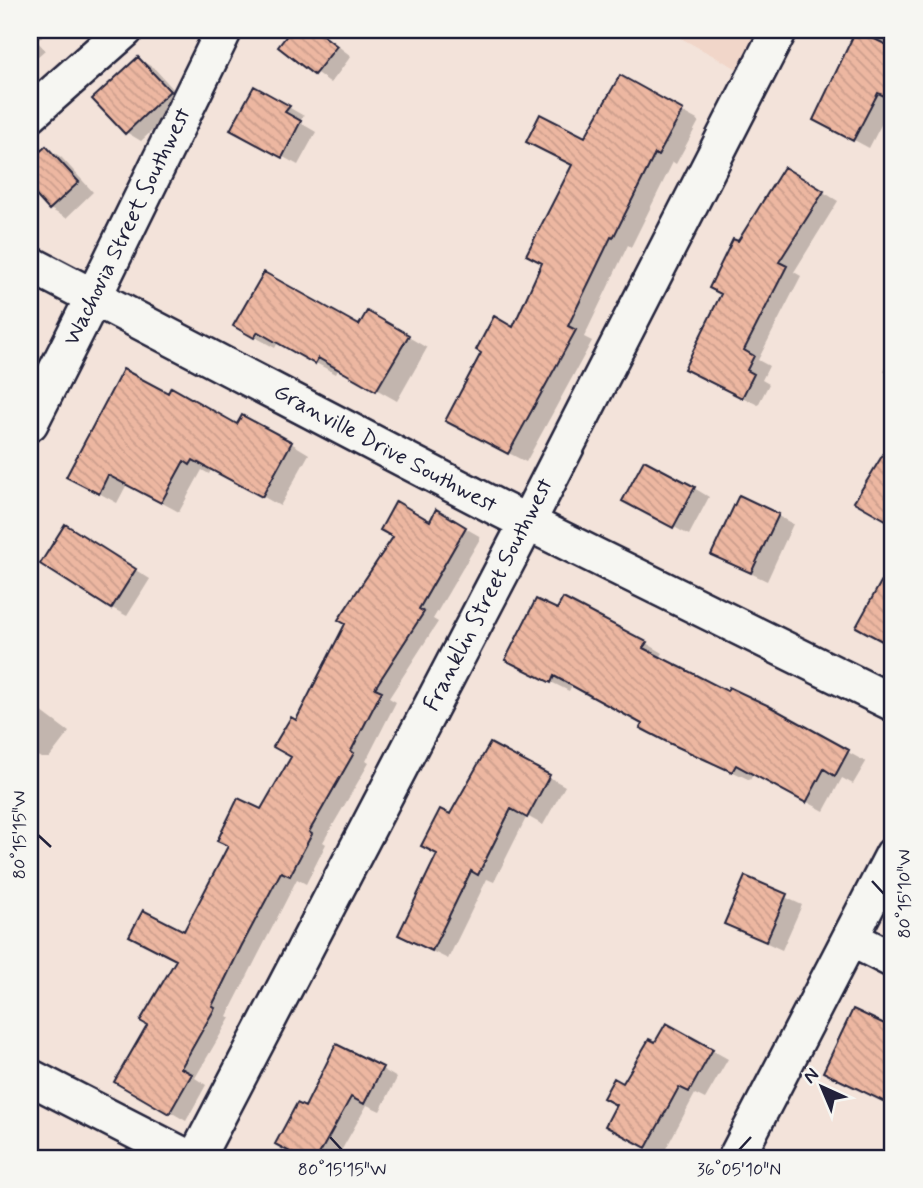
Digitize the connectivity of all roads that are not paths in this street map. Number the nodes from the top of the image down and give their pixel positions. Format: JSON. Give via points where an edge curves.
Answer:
{"nodes":[{"id":1,"x":125,"y":30,"type":"edge"},
{"id":2,"x":224,"y":30,"type":"edge"},
{"id":3,"x":779,"y":30,"type":"edge"},
{"id":4,"x":30,"y":114,"type":"edge"},
{"id":5,"x":30,"y":264,"type":"edge"},
{"id":6,"x":94,"y":296,"type":"junction"},
{"id":7,"x":30,"y":423,"type":"edge"},
{"id":8,"x":527,"y":523,"type":"junction"},
{"id":9,"x":893,"y":703,"type":"edge"},
{"id":10,"x":893,"y":855,"type":"edge"},
{"id":11,"x":850,"y":939,"type":"junction"},
{"id":12,"x":893,"y":960,"type":"edge"},
{"id":13,"x":30,"y":1077,"type":"edge"},
{"id":14,"x":188,"y":1158,"type":"edge"},
{"id":15,"x":196,"y":1158,"type":"edge"},
{"id":16,"x":736,"y":1158,"type":"edge"}],
"edges":[{"from":1,"to":4,"type":"street"},
{"from":2,"to":6,"type":"street","name":"Wachovia Street Southwest"},
{"from":3,"to":8,"type":"street","name":"Franklin Street Southwest"},
{"from":5,"to":6,"type":"street","name":"Granville Drive Southwest"},
{"from":6,"to":7,"type":"street","name":"Wachovia Street Southwest"},
{"from":6,"to":8,"type":"street","name":"Granville Drive Southwest"},
{"from":8,"to":9,"type":"street","name":"Granville Drive Southwest"},
{"from":8,"to":15,"type":"street","name":"Franklin Street Southwest"},
{"from":10,"to":11,"type":"street"},
{"from":11,"to":12,"type":"street"},
{"from":11,"to":16,"type":"street"},
{"from":13,"to":14,"type":"street"}]}
